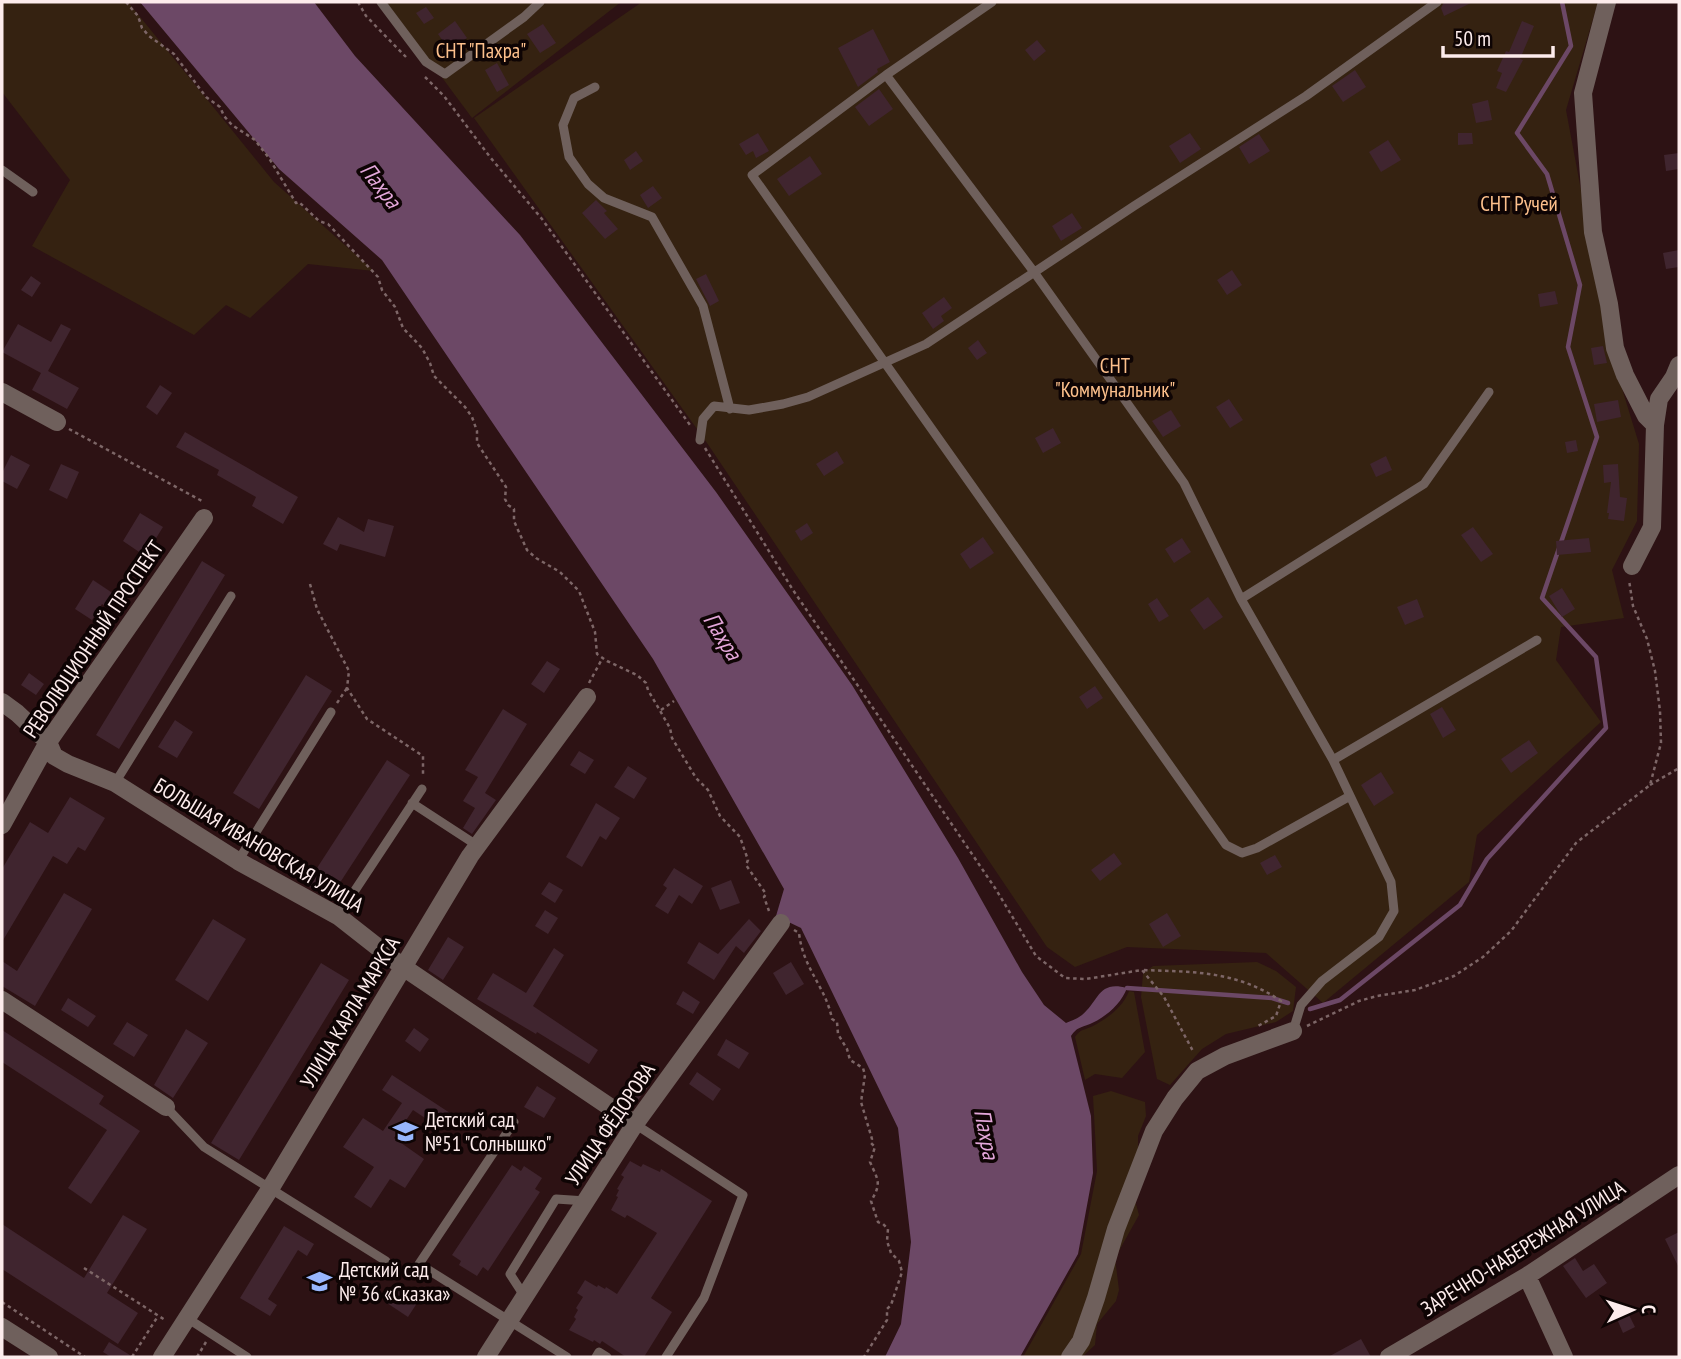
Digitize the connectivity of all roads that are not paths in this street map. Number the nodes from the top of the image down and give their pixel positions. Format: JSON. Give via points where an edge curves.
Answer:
{"nodes":[{"id":1,"x":381,"y":2,"type":"edge"},
{"id":2,"x":540,"y":2,"type":"edge"},
{"id":3,"x":992,"y":2,"type":"edge"},
{"id":4,"x":1437,"y":2,"type":"edge"},
{"id":5,"x":1608,"y":2,"type":"edge"},
{"id":6,"x":886,"y":75,"type":"junction"},
{"id":7,"x":595,"y":87,"type":"dead end"},
{"id":8,"x":2,"y":170,"type":"edge"},
{"id":9,"x":33,"y":192,"type":"dead end"},
{"id":10,"x":1034,"y":272,"type":"junction"},
{"id":11,"x":884,"y":363,"type":"junction"},
{"id":12,"x":1679,"y":365,"type":"edge"},
{"id":13,"x":2,"y":392,"type":"edge"},
{"id":14,"x":1489,"y":392,"type":"dead end"},
{"id":15,"x":730,"y":409,"type":"junction"},
{"id":16,"x":57,"y":422,"type":"road end"},
{"id":17,"x":1655,"y":425,"type":"junction"},
{"id":18,"x":700,"y":440,"type":"road end"},
{"id":19,"x":203,"y":509,"type":"road end"},
{"id":20,"x":1632,"y":566,"type":"road end"},
{"id":21,"x":231,"y":596,"type":"dead end"},
{"id":22,"x":1241,"y":599,"type":"junction"},
{"id":23,"x":1536,"y":640,"type":"dead end"},
{"id":24,"x":587,"y":697,"type":"road end"},
{"id":25,"x":2,"y":702,"type":"edge"},
{"id":26,"x":331,"y":712,"type":"road end"},
{"id":27,"x":48,"y":742,"type":"junction"},
{"id":28,"x":1333,"y":760,"type":"junction"},
{"id":29,"x":115,"y":783,"type":"junction"},
{"id":30,"x":422,"y":789,"type":"road end"},
{"id":31,"x":1350,"y":796,"type":"junction"},
{"id":32,"x":412,"y":803,"type":"junction"},
{"id":33,"x":2,"y":825,"type":"edge"},
{"id":34,"x":478,"y":846,"type":"junction"},
{"id":35,"x":238,"y":861,"type":"junction"},
{"id":36,"x":338,"y":916,"type":"junction"},
{"id":37,"x":781,"y":923,"type":"road end"},
{"id":38,"x":403,"y":967,"type":"junction"},
{"id":39,"x":2,"y":1000,"type":"edge"},
{"id":40,"x":1293,"y":1031,"type":"joint"},
{"id":41,"x":166,"y":1107,"type":"joint"},
{"id":42,"x":514,"y":1122,"type":"dead end"},
{"id":43,"x":635,"y":1124,"type":"junction"},
{"id":44,"x":1679,"y":1175,"type":"edge"},
{"id":45,"x":270,"y":1189,"type":"junction"},
{"id":46,"x":586,"y":1201,"type":"junction"},
{"id":47,"x":386,"y":1261,"type":"dead end"},
{"id":48,"x":1527,"y":1276,"type":"junction"},
{"id":49,"x":525,"y":1297,"type":"junction"},
{"id":50,"x":510,"y":1320,"type":"junction"},
{"id":51,"x":183,"y":1324,"type":"junction"},
{"id":52,"x":2,"y":1329,"type":"edge"},
{"id":53,"x":48,"y":1357,"type":"edge"},
{"id":54,"x":162,"y":1357,"type":"edge"},
{"id":55,"x":247,"y":1357,"type":"edge"},
{"id":56,"x":486,"y":1357,"type":"edge"},
{"id":57,"x":567,"y":1357,"type":"edge"},
{"id":58,"x":596,"y":1357,"type":"edge"},
{"id":59,"x":607,"y":1357,"type":"edge"},
{"id":60,"x":666,"y":1357,"type":"edge"},
{"id":61,"x":1070,"y":1357,"type":"edge"},
{"id":62,"x":1389,"y":1357,"type":"edge"},
{"id":63,"x":1564,"y":1357,"type":"edge"}],
"edges":[{"from":1,"to":2,"type":"lane","via":[[426,62],[445,74]]},
{"from":3,"to":6,"type":"lane"},
{"from":4,"to":10,"type":"lane","via":[[1306,96]]},
{"from":5,"to":17,"type":"street","via":[[1583,93],[1593,232],[1615,348]]},
{"from":6,"to":10,"type":"lane"},
{"from":6,"to":11,"type":"lane","via":[[752,175]]},
{"from":7,"to":15,"type":"lane","via":[[574,98],[563,125],[569,157],[604,198],[652,217],[703,306]]},
{"from":8,"to":9,"type":"lane"},
{"from":10,"to":11,"type":"lane","via":[[926,344]]},
{"from":10,"to":22,"type":"lane","via":[[1184,482]]},
{"from":11,"to":15,"type":"lane","via":[[808,397],[749,410]]},
{"from":11,"to":31,"type":"lane","via":[[1226,845],[1242,853],[1257,848]]},
{"from":12,"to":17,"type":"street","via":[[1659,400]]},
{"from":13,"to":16,"type":"street"},
{"from":14,"to":22,"type":"lane","via":[[1424,484]]},
{"from":15,"to":18,"type":"lane","via":[[714,407],[703,419]]},
{"from":17,"to":20,"type":"street","via":[[1652,527]]},
{"from":19,"to":27,"type":"street","name":"РЕВОЛЮЦИОННЫЙ ПРОСПЕКТ"},
{"from":21,"to":29,"type":"lane"},
{"from":22,"to":28,"type":"lane"},
{"from":23,"to":28,"type":"lane"},
{"from":24,"to":34,"type":"street","name":"УЛИЦА КАРЛА МАРКСА"},
{"from":25,"to":27,"type":"street","name":"БОЛЬШАЯ ИВАНОВСКАЯ УЛИЦА"},
{"from":26,"to":35,"type":"lane"},
{"from":27,"to":29,"type":"street","name":"БОЛЬШАЯ ИВАНОВСКАЯ УЛИЦА","via":[[54,756]]},
{"from":27,"to":33,"type":"street","name":"РЕВОЛЮЦИОННЫЙ ПРОСПЕКТ"},
{"from":28,"to":31,"type":"lane"},
{"from":29,"to":35,"type":"street","name":"БОЛЬШАЯ ИВАНОВСКАЯ УЛИЦА"},
{"from":30,"to":32,"type":"lane"},
{"from":31,"to":40,"type":"lane","via":[[1391,882],[1394,911],[1379,937],[1322,981],[1301,1004]]},
{"from":32,"to":34,"type":"lane"},
{"from":32,"to":36,"type":"lane"},
{"from":34,"to":38,"type":"street","name":"УЛИЦА КАРЛА МАРКСА"},
{"from":35,"to":36,"type":"street","name":"БОЛЬШАЯ ИВАНОВСКАЯ УЛИЦА"},
{"from":36,"to":38,"type":"street","name":"БОЛЬШАЯ ИВАНОВСКАЯ УЛИЦА"},
{"from":37,"to":43,"type":"street","name":"УЛИЦА ФЁДОРОВА"},
{"from":38,"to":43,"type":"street","name":"БОЛЬШАЯ ИВАНОВСКАЯ УЛИЦА"},
{"from":38,"to":45,"type":"street","name":"УЛИЦА КАРЛА МАРКСА"},
{"from":39,"to":41,"type":"street"},
{"from":40,"to":61,"type":"street","via":[[1197,1071],[1175,1098],[1154,1131],[1116,1229],[1085,1330]]},
{"from":41,"to":45,"type":"lane","via":[[204,1147]]},
{"from":42,"to":50,"type":"lane","via":[[419,1264]]},
{"from":43,"to":46,"type":"street","name":"УЛИЦА ФЁДОРОВА"},
{"from":43,"to":60,"type":"lane","via":[[743,1195],[704,1298]]},
{"from":44,"to":48,"type":"street","name":"ЗАРЕЧНО-НАБЕРЕЖНАЯ УЛИЦА"},
{"from":45,"to":47,"type":"lane"},
{"from":45,"to":51,"type":"street","name":"УЛИЦА КАРЛА МАРКСА"},
{"from":46,"to":49,"type":"street","name":"УЛИЦА ФЁДОРОВА"},
{"from":46,"to":49,"type":"lane","via":[[556,1199],[510,1274]]},
{"from":48,"to":62,"type":"street","name":"ЗАРЕЧНО-НАБЕРЕЖНАЯ УЛИЦА"},
{"from":48,"to":63,"type":"street"},
{"from":49,"to":50,"type":"street","name":"УЛИЦА ФЁДОРОВА"},
{"from":50,"to":56,"type":"street","name":"УЛИЦА ФЁДОРОВА"},
{"from":50,"to":57,"type":"lane"},
{"from":51,"to":54,"type":"street","name":"УЛИЦА КАРЛА МАРКСА"},
{"from":51,"to":55,"type":"lane","via":[[212,1334]]},
{"from":52,"to":53,"type":"street"},
{"from":58,"to":59,"type":"lane","via":[[599,1352]]}]}
